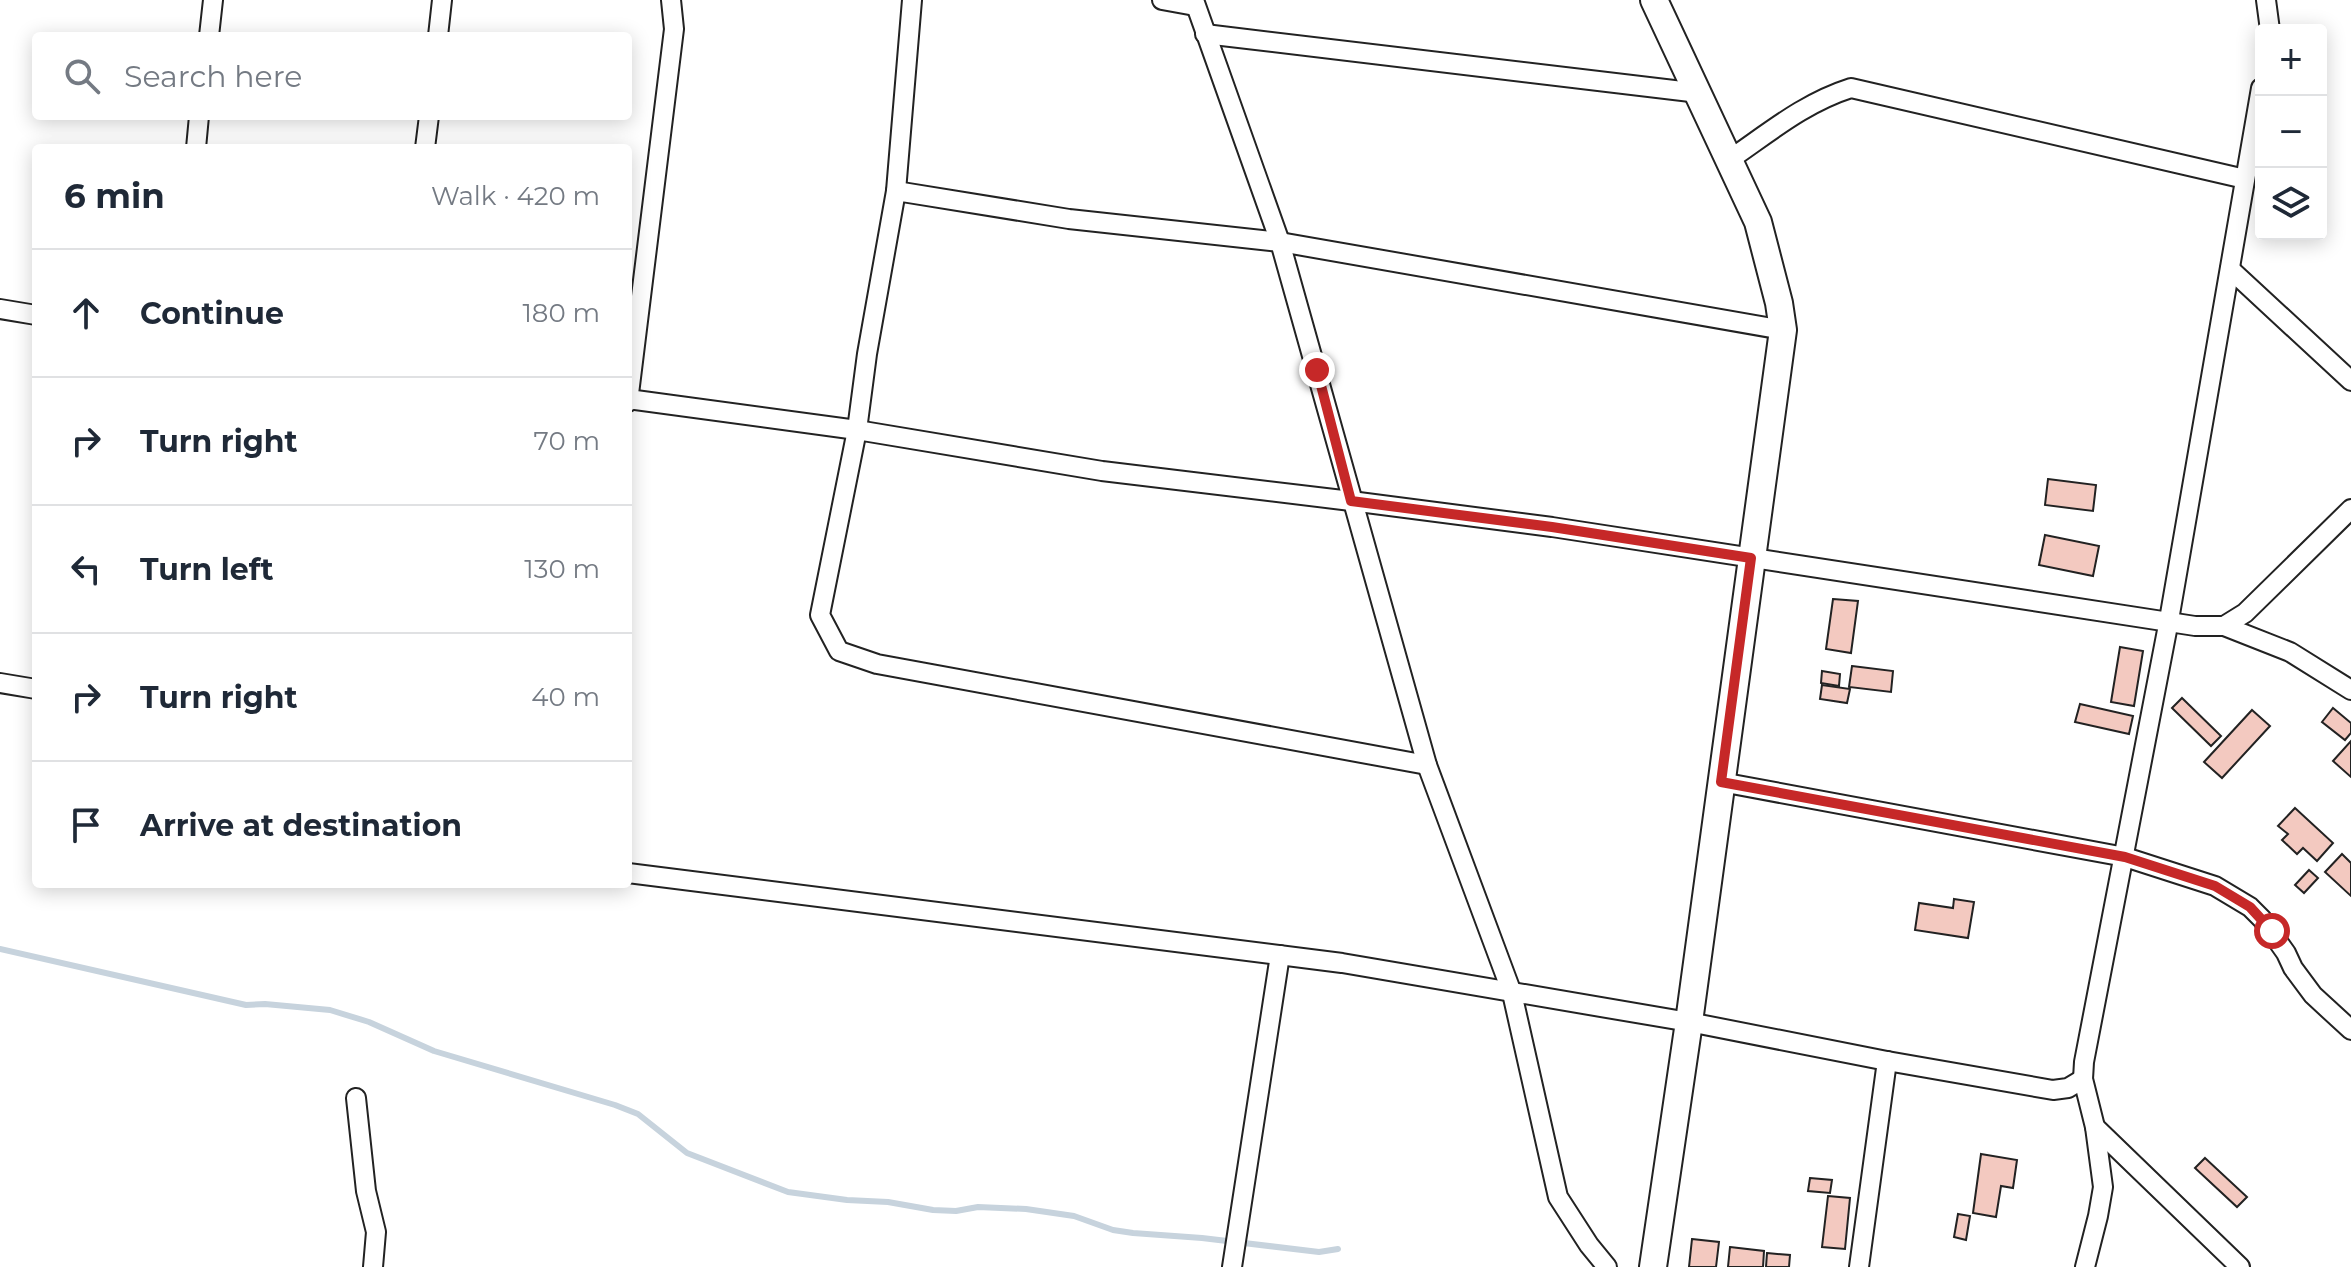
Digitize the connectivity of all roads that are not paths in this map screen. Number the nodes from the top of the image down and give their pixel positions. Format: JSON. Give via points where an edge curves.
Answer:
{"nodes":[{"id":1,"x":213,"y":0,"type":"edge"},
{"id":2,"x":442,"y":0,"type":"edge"},
{"id":3,"x":671,"y":0,"type":"edge"},
{"id":4,"x":912,"y":0,"type":"edge"},
{"id":5,"x":1162,"y":0,"type":"edge"},
{"id":6,"x":1654,"y":0,"type":"edge"},
{"id":7,"x":2266,"y":0,"type":"edge"},
{"id":8,"x":1194,"y":3,"type":"edge"},
{"id":9,"x":2269,"y":24,"type":"edge"},
{"id":10,"x":209,"y":32,"type":"edge"},
{"id":11,"x":438,"y":32,"type":"edge"},
{"id":12,"x":1205,"y":34,"type":"junction"},
{"id":13,"x":1699,"y":93,"type":"junction"},
{"id":14,"x":2260,"y":96,"type":"edge"},
{"id":15,"x":199,"y":120,"type":"edge"},
{"id":16,"x":428,"y":120,"type":"edge"},
{"id":17,"x":196,"y":144,"type":"edge"},
{"id":18,"x":426,"y":144,"type":"edge"},
{"id":19,"x":1729,"y":160,"type":"junction"},
{"id":20,"x":2245,"y":179,"type":"junction"},
{"id":21,"x":896,"y":191,"type":"junction"},
{"id":22,"x":1280,"y":242,"type":"junction"},
{"id":23,"x":2230,"y":269,"type":"junction"},
{"id":24,"x":0,"y":309,"type":"edge"},
{"id":25,"x":32,"y":314,"type":"edge"},
{"id":26,"x":1783,"y":330,"type":"junction"},
{"id":27,"x":632,"y":368,"type":"edge"},
{"id":28,"x":2351,"y":381,"type":"edge"},
{"id":29,"x":632,"y":401,"type":"edge"},
{"id":30,"x":857,"y":430,"type":"junction"},
{"id":31,"x":1351,"y":501,"type":"junction"},
{"id":32,"x":2351,"y":509,"type":"edge"},
{"id":33,"x":1751,"y":558,"type":"junction"},
{"id":34,"x":2169,"y":620,"type":"junction"},
{"id":35,"x":2224,"y":626,"type":"junction"},
{"id":36,"x":0,"y":683,"type":"edge"},
{"id":37,"x":32,"y":688,"type":"edge"},
{"id":38,"x":2351,"y":690,"type":"edge"},
{"id":39,"x":1427,"y":765,"type":"junction"},
{"id":40,"x":1721,"y":782,"type":"junction"},
{"id":41,"x":2125,"y":857,"type":"junction"},
{"id":42,"x":632,"y":874,"type":"edge"},
{"id":43,"x":1280,"y":955,"type":"junction"},
{"id":44,"x":1512,"y":993,"type":"junction"},
{"id":45,"x":1689,"y":1022,"type":"junction"},
{"id":46,"x":2351,"y":1030,"type":"edge"},
{"id":47,"x":1887,"y":1061,"type":"junction"},
{"id":48,"x":2083,"y":1079,"type":"junction"},
{"id":49,"x":356,"y":1098,"type":"dead end"},
{"id":50,"x":2095,"y":1127,"type":"junction"},
{"id":51,"x":373,"y":1267,"type":"edge"},
{"id":52,"x":1232,"y":1267,"type":"edge"},
{"id":53,"x":1607,"y":1267,"type":"edge"},
{"id":54,"x":1653,"y":1267,"type":"edge"},
{"id":55,"x":1859,"y":1267,"type":"edge"},
{"id":56,"x":2085,"y":1267,"type":"edge"},
{"id":57,"x":2240,"y":1267,"type":"edge"}],
"edges":[{"from":1,"to":10,"type":"street"},
{"from":2,"to":11,"type":"street"},
{"from":3,"to":27,"type":"street","via":[[674,29]]},
{"from":4,"to":21,"type":"street"},
{"from":5,"to":8,"type":"street"},
{"from":6,"to":13,"type":"main road"},
{"from":7,"to":9,"type":"street"},
{"from":8,"to":12,"type":"street"},
{"from":12,"to":13,"type":"street"},
{"from":12,"to":22,"type":"street"},
{"from":13,"to":19,"type":"main road"},
{"from":14,"to":20,"type":"street"},
{"from":15,"to":17,"type":"street"},
{"from":16,"to":18,"type":"street"},
{"from":19,"to":20,"type":"street","via":[[1804,107],[1851,88]]},
{"from":19,"to":26,"type":"main road","via":[[1758,222]]},
{"from":20,"to":23,"type":"street"},
{"from":21,"to":22,"type":"street","via":[[1069,219]]},
{"from":21,"to":30,"type":"street"},
{"from":22,"to":26,"type":"street"},
{"from":22,"to":31,"type":"street"},
{"from":23,"to":28,"type":"street"},
{"from":23,"to":34,"type":"street"},
{"from":24,"to":25,"type":"street"},
{"from":26,"to":33,"type":"main road"},
{"from":29,"to":30,"type":"street"},
{"from":30,"to":31,"type":"street","via":[[1102,471]]},
{"from":30,"to":39,"type":"street","via":[[820,615],[839,651],[877,664]]},
{"from":31,"to":33,"type":"street"},
{"from":31,"to":39,"type":"street"},
{"from":32,"to":35,"type":"street","via":[[2245,613]]},
{"from":33,"to":34,"type":"street"},
{"from":33,"to":40,"type":"main road"},
{"from":34,"to":35,"type":"street"},
{"from":34,"to":41,"type":"street"},
{"from":35,"to":38,"type":"street","via":[[2290,652]]},
{"from":36,"to":37,"type":"street"},
{"from":39,"to":44,"type":"street"},
{"from":40,"to":41,"type":"street"},
{"from":40,"to":45,"type":"main road"},
{"from":41,"to":46,"type":"street","via":[[2215,886],[2250,907],[2313,995]]},
{"from":41,"to":48,"type":"street"},
{"from":42,"to":43,"type":"street"},
{"from":43,"to":44,"type":"street"},
{"from":43,"to":52,"type":"street"},
{"from":44,"to":45,"type":"street"},
{"from":44,"to":53,"type":"street","via":[[1558,1197]]},
{"from":45,"to":47,"type":"street"},
{"from":45,"to":54,"type":"main road"},
{"from":47,"to":48,"type":"street","via":[[2053,1090]]},
{"from":47,"to":55,"type":"street"},
{"from":48,"to":50,"type":"street"},
{"from":49,"to":51,"type":"street","via":[[376,1232]]},
{"from":50,"to":56,"type":"street","via":[[2103,1187]]},
{"from":50,"to":57,"type":"street"}]}
